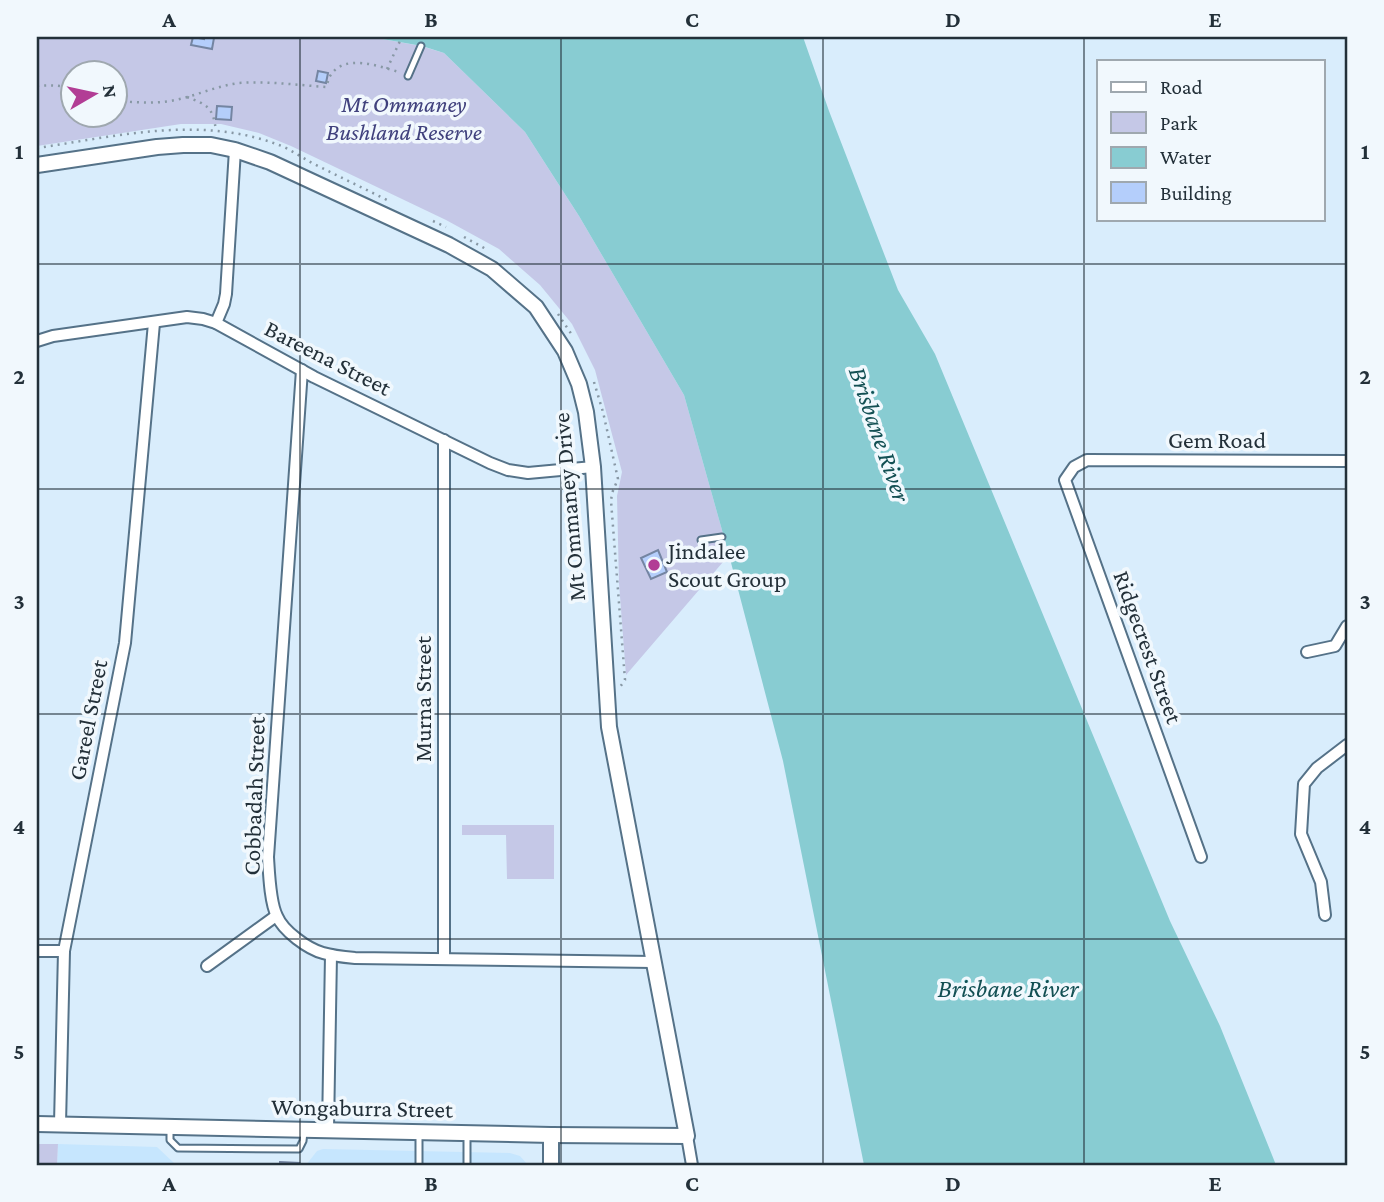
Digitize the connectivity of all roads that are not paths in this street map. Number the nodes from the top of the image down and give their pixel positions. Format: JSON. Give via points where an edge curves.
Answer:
{"nodes":[{"id":1,"x":421,"y":46,"type":"dead end"},
{"id":2,"x":408,"y":76,"type":"road end"},
{"id":3,"x":235,"y":150,"type":"junction"},
{"id":4,"x":37,"y":165,"type":"edge"},
{"id":5,"x":155,"y":323,"type":"junction"},
{"id":6,"x":216,"y":323,"type":"junction"},
{"id":7,"x":37,"y":341,"type":"edge"},
{"id":8,"x":302,"y":370,"type":"junction"},
{"id":9,"x":444,"y":440,"type":"junction"},
{"id":10,"x":1087,"y":460,"type":"joint"},
{"id":11,"x":1347,"y":461,"type":"edge"},
{"id":12,"x":593,"y":467,"type":"junction"},
{"id":13,"x":722,"y":537,"type":"dead end"},
{"id":14,"x":701,"y":540,"type":"dead end"},
{"id":15,"x":1347,"y":626,"type":"edge"},
{"id":16,"x":1307,"y":652,"type":"dead end"},
{"id":17,"x":1347,"y":745,"type":"edge"},
{"id":18,"x":1201,"y":857,"type":"dead end"},
{"id":19,"x":1325,"y":915,"type":"dead end"},
{"id":20,"x":276,"y":916,"type":"junction"},
{"id":21,"x":37,"y":951,"type":"edge"},
{"id":22,"x":64,"y":951,"type":"junction"},
{"id":23,"x":331,"y":955,"type":"junction"},
{"id":24,"x":444,"y":959,"type":"junction"},
{"id":25,"x":653,"y":962,"type":"junction"},
{"id":26,"x":206,"y":966,"type":"dead end"},
{"id":27,"x":37,"y":1124,"type":"edge"},
{"id":28,"x":60,"y":1124,"type":"junction"},
{"id":29,"x":170,"y":1126,"type":"junction"},
{"id":30,"x":304,"y":1129,"type":"junction"},
{"id":31,"x":328,"y":1129,"type":"junction"},
{"id":32,"x":419,"y":1132,"type":"junction"},
{"id":33,"x":467,"y":1133,"type":"junction"},
{"id":34,"x":551,"y":1135,"type":"junction"},
{"id":35,"x":687,"y":1136,"type":"junction"},
{"id":36,"x":419,"y":1165,"type":"edge"},
{"id":37,"x":467,"y":1165,"type":"edge"},
{"id":38,"x":551,"y":1165,"type":"edge"},
{"id":39,"x":692,"y":1165,"type":"edge"}],
"edges":[{"from":1,"to":2,"type":"lane"},
{"from":3,"to":4,"type":"street","name":"Mt Ommaney Drive","via":[[183,145]]},
{"from":3,"to":6,"type":"street","via":[[226,294]]},
{"from":3,"to":12,"type":"street","name":"Mt Ommaney Drive","via":[[449,245],[492,269],[536,307],[565,351],[579,384]]},
{"from":5,"to":6,"type":"street","name":"Bareena Street","via":[[187,317]]},
{"from":5,"to":7,"type":"street","name":"Bareena Street"},
{"from":5,"to":22,"type":"street","name":"Gareel Street","via":[[125,643]]},
{"from":6,"to":8,"type":"street","name":"Bareena Street"},
{"from":8,"to":9,"type":"street","name":"Bareena Street"},
{"from":8,"to":20,"type":"street","name":"Cobbadah Street","via":[[268,857]]},
{"from":9,"to":12,"type":"street","name":"Bareena Street","via":[[508,470],[528,473]]},
{"from":9,"to":24,"type":"street","name":"Murna Street"},
{"from":10,"to":11,"type":"street","name":"Gem Road"},
{"from":10,"to":18,"type":"street","name":"Ridgecrest Street","via":[[1074,467],[1065,480]]},
{"from":12,"to":25,"type":"street","name":"Mt Ommaney Drive","via":[[610,727]]},
{"from":13,"to":14,"type":"lane"},
{"from":15,"to":16,"type":"street","via":[[1335,646]]},
{"from":17,"to":19,"type":"street","via":[[1304,784],[1301,834],[1321,882]]},
{"from":20,"to":23,"type":"street","via":[[299,940]]},
{"from":20,"to":26,"type":"street"},
{"from":21,"to":22,"type":"street"},
{"from":22,"to":28,"type":"street","name":"Gareel Street"},
{"from":23,"to":24,"type":"street"},
{"from":23,"to":31,"type":"street"},
{"from":24,"to":25,"type":"street"},
{"from":25,"to":35,"type":"street","name":"Mt Ommaney Drive"},
{"from":27,"to":28,"type":"street","name":"Wongaburra Street"},
{"from":28,"to":29,"type":"street","name":"Wongaburra Street"},
{"from":29,"to":30,"type":"street","name":"Wongaburra Street"},
{"from":29,"to":30,"type":"lane","via":[[170,1140],[178,1148],[299,1149]]},
{"from":30,"to":31,"type":"street","name":"Wongaburra Street"},
{"from":31,"to":32,"type":"street","name":"Wongaburra Street"},
{"from":32,"to":33,"type":"street","name":"Wongaburra Street"},
{"from":32,"to":36,"type":"lane"},
{"from":33,"to":34,"type":"street","name":"Wongaburra Street"},
{"from":33,"to":37,"type":"lane"},
{"from":34,"to":35,"type":"street","name":"Wongaburra Street"},
{"from":34,"to":38,"type":"street"},
{"from":35,"to":39,"type":"street","name":"Mt Ommaney Drive"}]}
